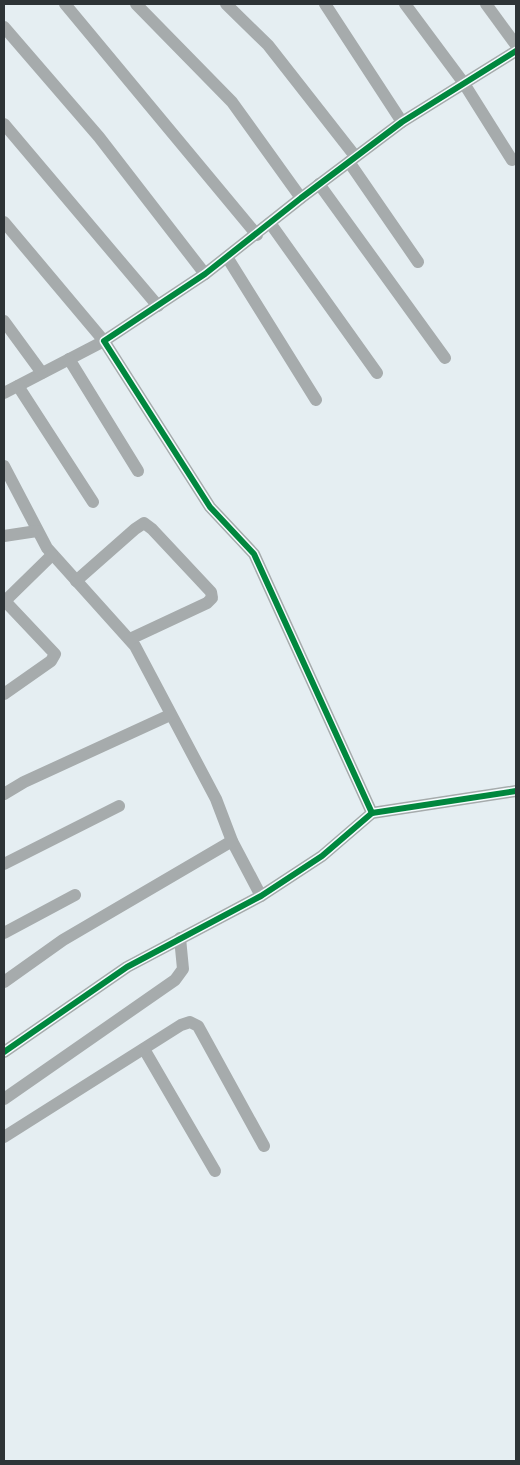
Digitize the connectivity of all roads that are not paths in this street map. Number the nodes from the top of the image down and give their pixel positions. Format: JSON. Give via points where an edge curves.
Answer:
{"nodes":[{"id":1,"x":65,"y":4,"type":"edge"},
{"id":2,"x":136,"y":4,"type":"edge"},
{"id":3,"x":226,"y":4,"type":"edge"},
{"id":4,"x":325,"y":4,"type":"edge"},
{"id":5,"x":405,"y":4,"type":"edge"},
{"id":6,"x":486,"y":4,"type":"edge"},
{"id":7,"x":4,"y":27,"type":"edge"},
{"id":8,"x":516,"y":45,"type":"edge"},
{"id":9,"x":516,"y":51,"type":"edge"},
{"id":10,"x":463,"y":82,"type":"junction"},
{"id":11,"x":402,"y":122,"type":"junction"},
{"id":12,"x":4,"y":124,"type":"edge"},
{"id":13,"x":352,"y":159,"type":"junction"},
{"id":14,"x":512,"y":160,"type":"dead end"},
{"id":15,"x":319,"y":184,"type":"junction"},
{"id":16,"x":301,"y":198,"type":"junction"},
{"id":17,"x":4,"y":222,"type":"edge"},
{"id":18,"x":270,"y":223,"type":"junction"},
{"id":19,"x":257,"y":235,"type":"junction"},
{"id":20,"x":228,"y":257,"type":"junction"},
{"id":21,"x":418,"y":262,"type":"dead end"},
{"id":22,"x":206,"y":274,"type":"junction"},
{"id":23,"x":158,"y":306,"type":"junction"},
{"id":24,"x":4,"y":321,"type":"edge"},
{"id":25,"x":104,"y":341,"type":"junction"},
{"id":26,"x":445,"y":358,"type":"dead end"},
{"id":27,"x":69,"y":359,"type":"junction"},
{"id":28,"x":42,"y":373,"type":"junction"},
{"id":29,"x":377,"y":373,"type":"dead end"},
{"id":30,"x":18,"y":386,"type":"junction"},
{"id":31,"x":4,"y":393,"type":"edge"},
{"id":32,"x":316,"y":400,"type":"dead end"},
{"id":33,"x":4,"y":466,"type":"edge"},
{"id":34,"x":138,"y":471,"type":"dead end"},
{"id":35,"x":93,"y":502,"type":"dead end"},
{"id":36,"x":37,"y":531,"type":"junction"},
{"id":37,"x":4,"y":536,"type":"edge"},
{"id":38,"x":52,"y":555,"type":"junction"},
{"id":39,"x":76,"y":581,"type":"junction"},
{"id":40,"x":4,"y":601,"type":"edge"},
{"id":41,"x":130,"y":639,"type":"junction"},
{"id":42,"x":4,"y":694,"type":"edge"},
{"id":43,"x":170,"y":715,"type":"junction"},
{"id":44,"x":516,"y":791,"type":"edge"},
{"id":45,"x":4,"y":794,"type":"edge"},
{"id":46,"x":119,"y":806,"type":"dead end"},
{"id":47,"x":372,"y":813,"type":"junction"},
{"id":48,"x":232,"y":841,"type":"junction"},
{"id":49,"x":4,"y":864,"type":"edge"},
{"id":50,"x":75,"y":896,"type":"dead end"},
{"id":51,"x":261,"y":896,"type":"junction"},
{"id":52,"x":4,"y":933,"type":"edge"},
{"id":53,"x":180,"y":938,"type":"junction"},
{"id":54,"x":4,"y":982,"type":"edge"},
{"id":55,"x":144,"y":1049,"type":"junction"},
{"id":56,"x":4,"y":1052,"type":"edge"},
{"id":57,"x":4,"y":1099,"type":"edge"},
{"id":58,"x":4,"y":1138,"type":"edge"},
{"id":59,"x":264,"y":1146,"type":"dead end"},
{"id":60,"x":215,"y":1171,"type":"dead end"}],
"edges":[{"from":1,"to":19,"type":"street"},
{"from":2,"to":16,"type":"street","via":[[232,102]]},
{"from":3,"to":13,"type":"street","via":[[272,50]]},
{"from":4,"to":11,"type":"street"},
{"from":5,"to":10,"type":"street"},
{"from":6,"to":8,"type":"street"},
{"from":7,"to":22,"type":"street","via":[[99,137]]},
{"from":9,"to":10,"type":"street"},
{"from":10,"to":11,"type":"street"},
{"from":10,"to":14,"type":"street"},
{"from":11,"to":13,"type":"street"},
{"from":12,"to":23,"type":"street"},
{"from":13,"to":15,"type":"street"},
{"from":13,"to":21,"type":"street"},
{"from":15,"to":16,"type":"street"},
{"from":15,"to":26,"type":"street"},
{"from":16,"to":18,"type":"street"},
{"from":17,"to":25,"type":"street"},
{"from":18,"to":19,"type":"street"},
{"from":18,"to":29,"type":"street"},
{"from":19,"to":20,"type":"street"},
{"from":20,"to":22,"type":"street"},
{"from":20,"to":32,"type":"street"},
{"from":22,"to":23,"type":"street"},
{"from":23,"to":25,"type":"street"},
{"from":24,"to":28,"type":"street"},
{"from":25,"to":27,"type":"street"},
{"from":25,"to":47,"type":"street","via":[[210,508],[254,554]]},
{"from":27,"to":28,"type":"street"},
{"from":27,"to":34,"type":"street"},
{"from":28,"to":30,"type":"street"},
{"from":30,"to":31,"type":"street"},
{"from":30,"to":35,"type":"street"},
{"from":33,"to":36,"type":"street"},
{"from":36,"to":37,"type":"street"},
{"from":36,"to":38,"type":"street"},
{"from":38,"to":39,"type":"street"},
{"from":38,"to":40,"type":"street"},
{"from":39,"to":41,"type":"street"},
{"from":39,"to":41,"type":"street","via":[[144,523],[210,592],[212,598],[206,603]]},
{"from":40,"to":42,"type":"street","via":[[55,654],[51,661]]},
{"from":41,"to":43,"type":"street"},
{"from":43,"to":45,"type":"street"},
{"from":43,"to":48,"type":"street","via":[[216,799]]},
{"from":44,"to":47,"type":"street"},
{"from":46,"to":49,"type":"street"},
{"from":47,"to":51,"type":"street","via":[[322,856]]},
{"from":48,"to":51,"type":"street"},
{"from":48,"to":54,"type":"street","via":[[63,940]]},
{"from":50,"to":52,"type":"street"},
{"from":51,"to":53,"type":"street"},
{"from":53,"to":56,"type":"street","via":[[127,967]]},
{"from":53,"to":57,"type":"street","via":[[183,969],[175,980]]},
{"from":55,"to":58,"type":"street"},
{"from":55,"to":59,"type":"street","via":[[185,1024],[198,1026]]},
{"from":55,"to":60,"type":"street"}]}
